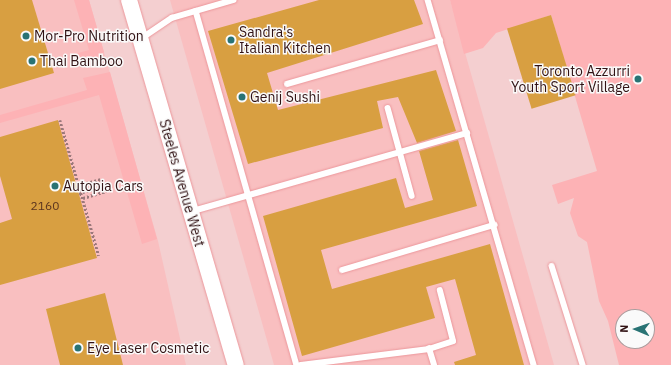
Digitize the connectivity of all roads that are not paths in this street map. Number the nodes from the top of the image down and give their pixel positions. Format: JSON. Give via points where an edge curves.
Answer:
{"nodes":[{"id":1,"x":129,"y":0,"type":"edge"},
{"id":2,"x":233,"y":0,"type":"edge"},
{"id":3,"x":428,"y":0,"type":"edge"},
{"id":4,"x":196,"y":11,"type":"junction"},
{"id":5,"x":140,"y":39,"type":"junction"},
{"id":6,"x":440,"y":40,"type":"junction"},
{"id":7,"x":287,"y":84,"type":"dead end"},
{"id":8,"x":388,"y":108,"type":"dead end"},
{"id":9,"x":467,"y":133,"type":"junction"},
{"id":10,"x":400,"y":152,"type":"junction"},
{"id":11,"x":248,"y":195,"type":"junction"},
{"id":12,"x":412,"y":196,"type":"dead end"},
{"id":13,"x":191,"y":212,"type":"junction"},
{"id":14,"x":494,"y":225,"type":"junction"},
{"id":15,"x":552,"y":266,"type":"dead end"},
{"id":16,"x":342,"y":270,"type":"dead end"},
{"id":17,"x":440,"y":291,"type":"dead end"},
{"id":18,"x":429,"y":349,"type":"junction"},
{"id":19,"x":236,"y":365,"type":"edge"},
{"id":20,"x":297,"y":365,"type":"edge"},
{"id":21,"x":301,"y":365,"type":"edge"},
{"id":22,"x":434,"y":365,"type":"edge"},
{"id":23,"x":534,"y":365,"type":"edge"},
{"id":24,"x":583,"y":365,"type":"edge"}],
"edges":[{"from":1,"to":5,"type":"main road","name":"Steeles Avenue West"},
{"from":2,"to":4,"type":"lane"},
{"from":3,"to":6,"type":"lane"},
{"from":4,"to":5,"type":"lane","via":[[172,18]]},
{"from":4,"to":11,"type":"lane"},
{"from":5,"to":13,"type":"main road","name":"Steeles Avenue West"},
{"from":6,"to":7,"type":"lane"},
{"from":6,"to":9,"type":"lane"},
{"from":8,"to":10,"type":"lane"},
{"from":9,"to":10,"type":"lane"},
{"from":9,"to":14,"type":"lane"},
{"from":10,"to":11,"type":"lane"},
{"from":10,"to":12,"type":"lane"},
{"from":11,"to":13,"type":"lane"},
{"from":11,"to":20,"type":"lane"},
{"from":13,"to":19,"type":"main road","name":"Steeles Avenue West"},
{"from":14,"to":16,"type":"lane"},
{"from":14,"to":23,"type":"lane"},
{"from":15,"to":24,"type":"lane"},
{"from":17,"to":18,"type":"lane","via":[[452,341]]},
{"from":18,"to":21,"type":"lane"},
{"from":18,"to":22,"type":"lane"}]}
